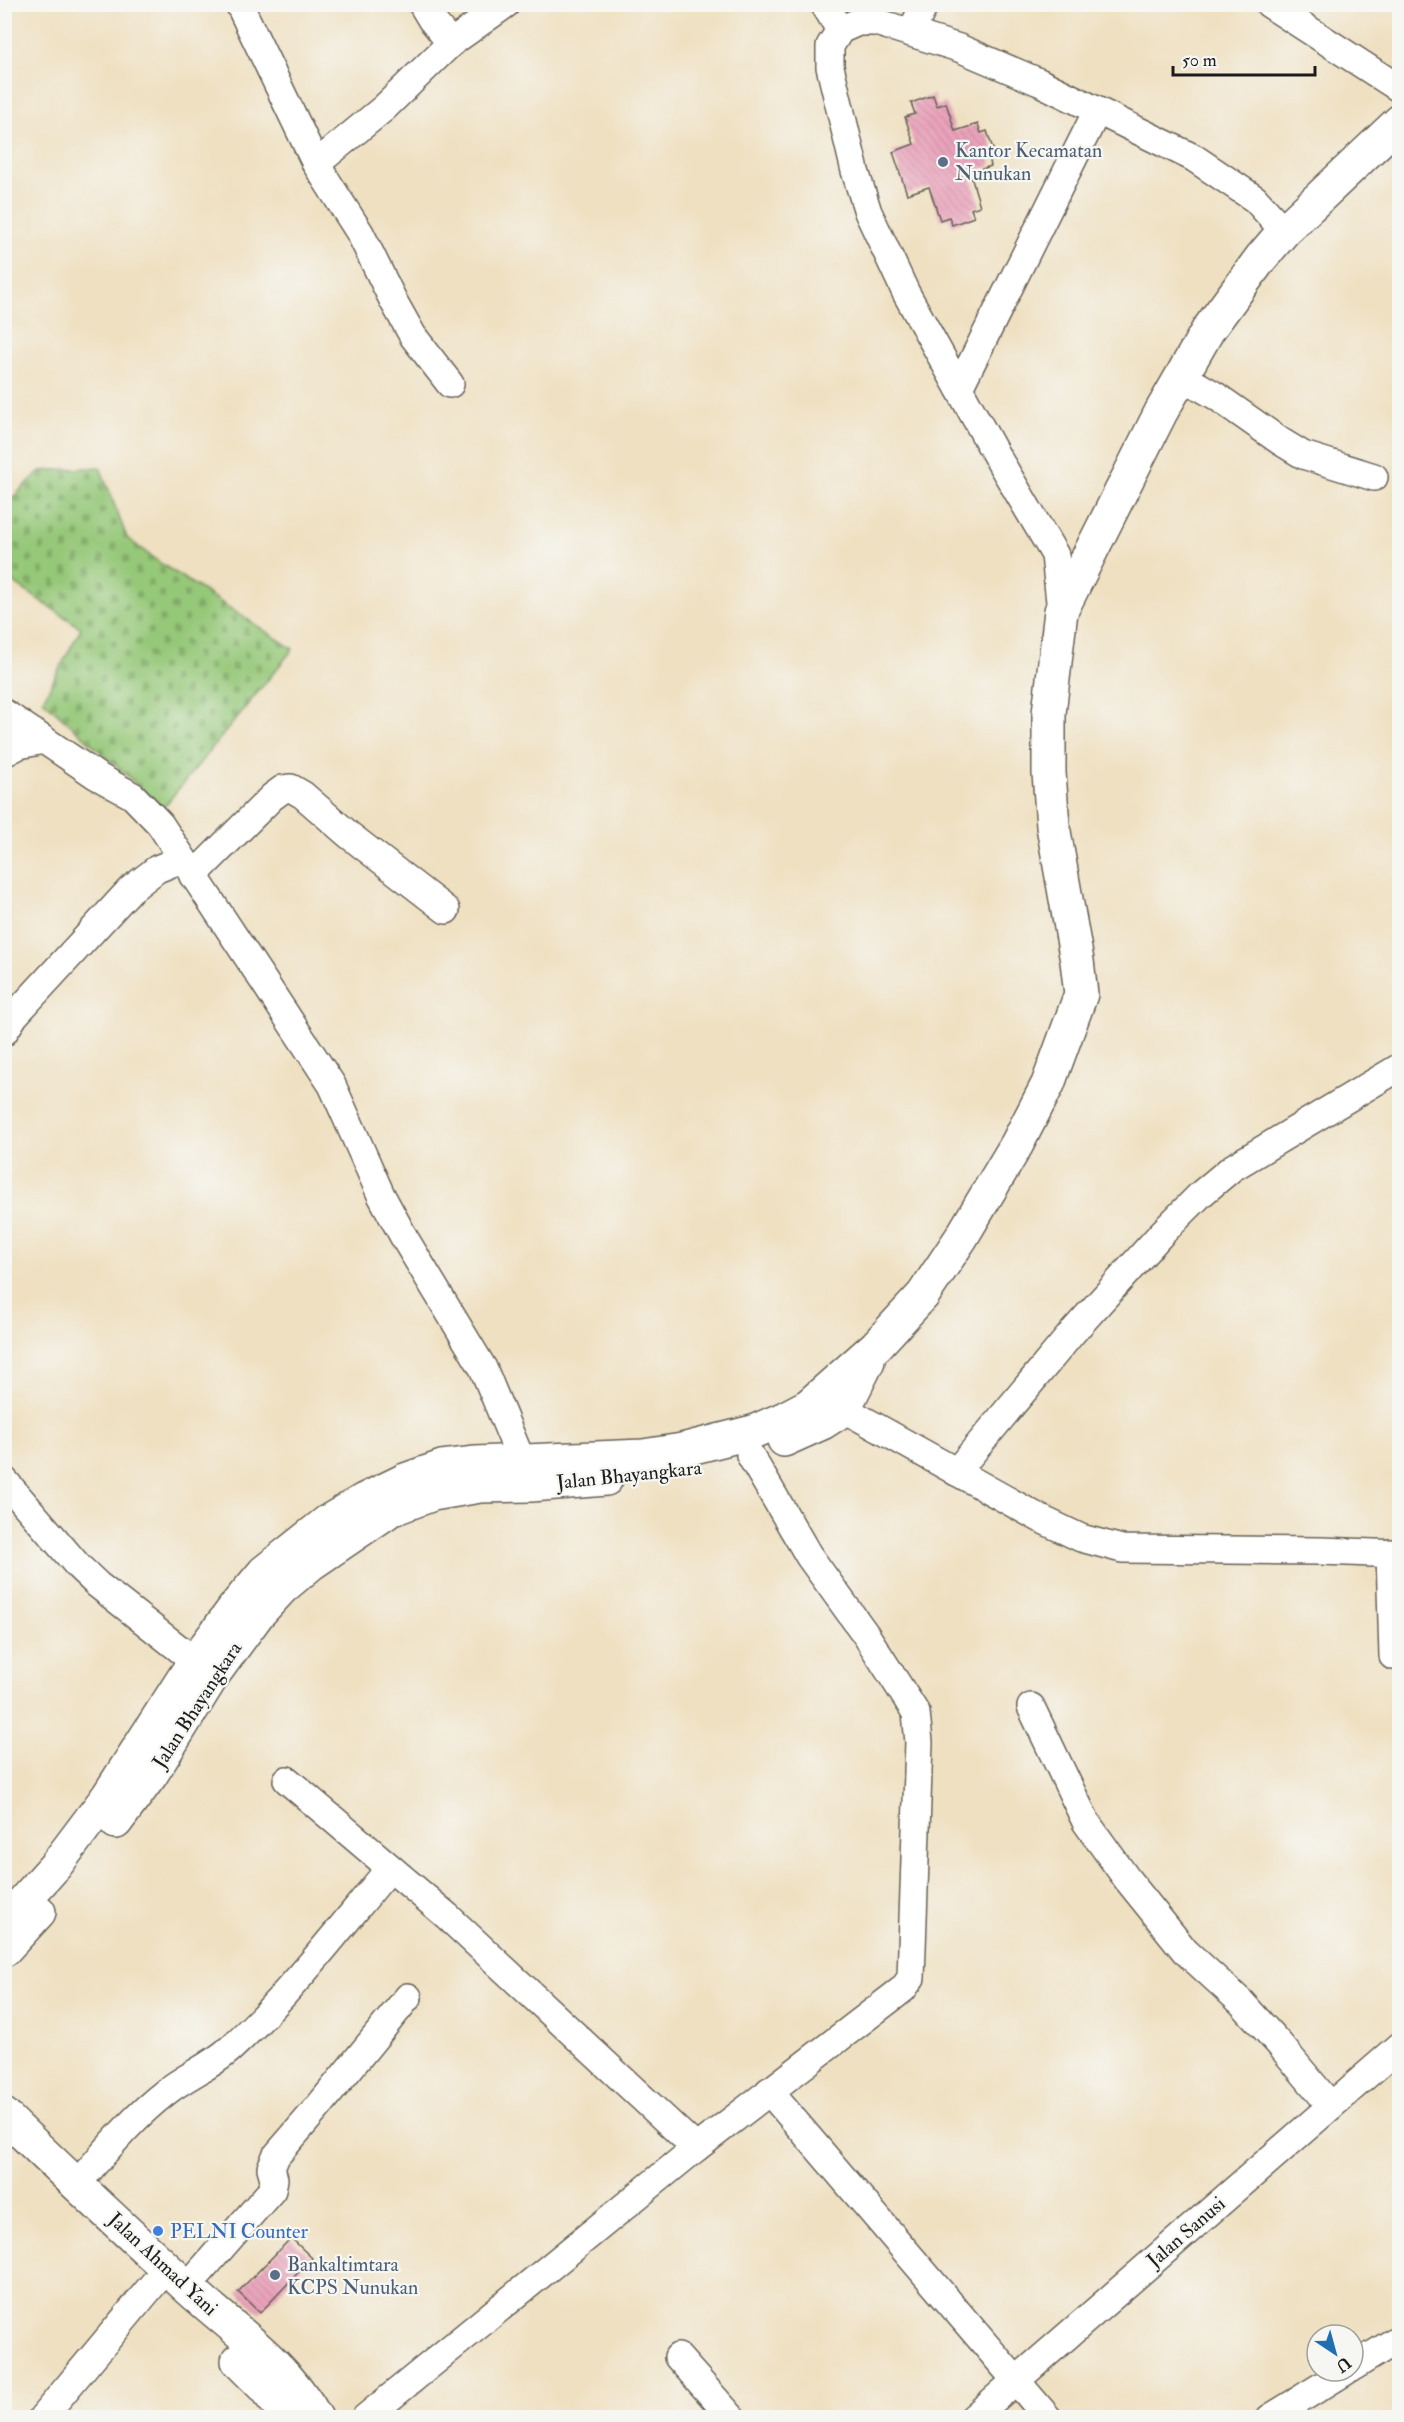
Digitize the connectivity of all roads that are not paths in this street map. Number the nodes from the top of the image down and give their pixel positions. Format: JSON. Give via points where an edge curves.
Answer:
{"nodes":[{"id":1,"x":239,"y":4,"type":"edge"},
{"id":2,"x":422,"y":4,"type":"edge"},
{"id":3,"x":506,"y":4,"type":"edge"},
{"id":4,"x":824,"y":4,"type":"edge"},
{"id":5,"x":925,"y":4,"type":"edge"},
{"id":6,"x":1269,"y":4,"type":"edge"},
{"id":7,"x":840,"y":30,"type":"junction"},
{"id":8,"x":911,"y":32,"type":"junction"},
{"id":9,"x":451,"y":44,"type":"junction"},
{"id":10,"x":1400,"y":89,"type":"edge"},
{"id":11,"x":1096,"y":111,"type":"junction"},
{"id":12,"x":1400,"y":121,"type":"edge"},
{"id":13,"x":316,"y":164,"type":"junction"},
{"id":14,"x":1284,"y":231,"type":"junction"},
{"id":15,"x":1183,"y":377,"type":"junction"},
{"id":16,"x":450,"y":384,"type":"dead end"},
{"id":17,"x":959,"y":388,"type":"junction"},
{"id":18,"x":1374,"y":477,"type":"dead end"},
{"id":19,"x":1061,"y":611,"type":"junction"},
{"id":20,"x":4,"y":713,"type":"edge"},
{"id":21,"x":44,"y":740,"type":"junction"},
{"id":22,"x":4,"y":753,"type":"edge"},
{"id":23,"x":188,"y":867,"type":"junction"},
{"id":24,"x":446,"y":910,"type":"dead end"},
{"id":25,"x":4,"y":1032,"type":"edge"},
{"id":26,"x":1400,"y":1067,"type":"edge"},
{"id":27,"x":834,"y":1401,"type":"junction"},
{"id":28,"x":750,"y":1455,"type":"junction"},
{"id":29,"x":522,"y":1462,"type":"junction"},
{"id":30,"x":956,"y":1472,"type":"junction"},
{"id":31,"x":4,"y":1480,"type":"edge"},
{"id":32,"x":1395,"y":1553,"type":"edge"},
{"id":33,"x":1393,"y":1656,"type":"dead end"},
{"id":34,"x":204,"y":1668,"type":"junction"},
{"id":35,"x":1031,"y":1707,"type":"dead end"},
{"id":36,"x":286,"y":1780,"type":"dead end"},
{"id":37,"x":390,"y":1869,"type":"junction"},
{"id":38,"x":4,"y":1923,"type":"edge"},
{"id":39,"x":4,"y":1950,"type":"edge"},
{"id":40,"x":408,"y":1997,"type":"dead end"},
{"id":41,"x":1400,"y":2046,"type":"edge"},
{"id":42,"x":769,"y":2091,"type":"junction"},
{"id":43,"x":1331,"y":2106,"type":"junction"},
{"id":44,"x":4,"y":2115,"type":"edge"},
{"id":45,"x":17,"y":2145,"type":"edge"},
{"id":46,"x":696,"y":2148,"type":"junction"},
{"id":47,"x":77,"y":2184,"type":"junction"},
{"id":48,"x":154,"y":2282,"type":"junction"},
{"id":49,"x":187,"y":2287,"type":"junction"},
{"id":50,"x":1400,"y":2338,"type":"edge"},
{"id":51,"x":678,"y":2357,"type":"dead end"},
{"id":52,"x":1365,"y":2360,"type":"edge"},
{"id":53,"x":1017,"y":2379,"type":"junction"},
{"id":54,"x":1327,"y":2383,"type":"edge"},
{"id":55,"x":42,"y":2418,"type":"edge"},
{"id":56,"x":289,"y":2418,"type":"edge"},
{"id":57,"x":316,"y":2418,"type":"edge"},
{"id":58,"x":365,"y":2418,"type":"edge"},
{"id":59,"x":732,"y":2418,"type":"edge"},
{"id":60,"x":973,"y":2418,"type":"edge"},
{"id":61,"x":1048,"y":2418,"type":"edge"},
{"id":62,"x":1270,"y":2418,"type":"edge"}],
"edges":[{"from":1,"to":13,"type":"street"},
{"from":2,"to":9,"type":"street"},
{"from":3,"to":9,"type":"street"},
{"from":4,"to":7,"type":"street"},
{"from":5,"to":8,"type":"street"},
{"from":6,"to":10,"type":"street"},
{"from":7,"to":8,"type":"street","via":[[858,22],[876,22]]},
{"from":7,"to":17,"type":"street","via":[[830,46],[830,67],[868,212],[906,293]]},
{"from":8,"to":11,"type":"street","via":[[1039,82]]},
{"from":9,"to":13,"type":"street","via":[[384,108]]},
{"from":11,"to":14,"type":"street","via":[[1224,177],[1255,199]]},
{"from":11,"to":17,"type":"street"},
{"from":12,"to":14,"type":"main road"},
{"from":13,"to":16,"type":"street","via":[[360,233],[414,336]]},
{"from":14,"to":15,"type":"main road","via":[[1208,330]]},
{"from":15,"to":18,"type":"street","via":[[1303,455]]},
{"from":15,"to":19,"type":"main road","via":[[1161,412]]},
{"from":17,"to":19,"type":"street","via":[[1055,555]]},
{"from":19,"to":27,"type":"main road","name":"Jalan Bhayangkara","via":[[1049,714],[1048,773],[1081,994],[1048,1084],[1011,1155],[923,1295],[876,1346]]},
{"from":20,"to":21,"type":"street"},
{"from":21,"to":22,"type":"street"},
{"from":21,"to":23,"type":"street","via":[[144,804]]},
{"from":23,"to":24,"type":"street","via":[[272,797],[291,788]]},
{"from":23,"to":25,"type":"street","via":[[157,869],[130,890],[15,1015]]},
{"from":23,"to":29,"type":"street","via":[[332,1085],[381,1195],[483,1368]]},
{"from":26,"to":30,"type":"street","via":[[1232,1168],[1201,1194],[1072,1332]]},
{"from":27,"to":28,"type":"main road","name":"Jalan Bhayangkara","via":[[822,1424]]},
{"from":27,"to":29,"type":"main road","name":"Jalan Bhayangkara","via":[[808,1406],[753,1432],[682,1450],[643,1456]]},
{"from":27,"to":30,"type":"street"},
{"from":28,"to":34,"type":"main road","name":"Jalan Bhayangkara","via":[[682,1473],[480,1486],[433,1494],[390,1510],[282,1588]]},
{"from":28,"to":42,"type":"street","via":[[809,1556],[916,1713],[919,1734],[911,1978],[903,1989]]},
{"from":29,"to":34,"type":"main road","name":"Jalan Bhayangkara","via":[[442,1467],[405,1480],[327,1522],[264,1572]]},
{"from":30,"to":32,"type":"street","via":[[1081,1538],[1122,1550]]},
{"from":31,"to":34,"type":"street","via":[[98,1585]]},
{"from":32,"to":33,"type":"street"},
{"from":34,"to":38,"type":"main road","name":"Jalan Bhayangkara","via":[[56,1865]]},
{"from":34,"to":39,"type":"main road","name":"Jalan Bhayangkara","via":[[151,1775],[108,1832]]},
{"from":35,"to":43,"type":"street","via":[[1086,1822],[1127,1879],[1185,1951],[1241,2002]]},
{"from":36,"to":37,"type":"street"},
{"from":37,"to":46,"type":"street","via":[[447,1916]]},
{"from":37,"to":47,"type":"street","via":[[299,1976],[231,2048],[165,2092],[133,2121]]},
{"from":40,"to":49,"type":"street","via":[[276,2156],[271,2168],[272,2190]]},
{"from":41,"to":43,"type":"street","name":"Jalan Sanusi"},
{"from":42,"to":46,"type":"street"},
{"from":42,"to":53,"type":"street"},
{"from":43,"to":53,"type":"street","name":"Jalan Sanusi"},
{"from":44,"to":45,"type":"main road","name":"Jalan Ahmad Yani"},
{"from":45,"to":47,"type":"main road","name":"Jalan Ahmad Yani"},
{"from":45,"to":48,"type":"main road","name":"Jalan Ahmad Yani"},
{"from":46,"to":58,"type":"street"},
{"from":47,"to":49,"type":"main road","name":"Jalan Ahmad Yani"},
{"from":48,"to":55,"type":"street"},
{"from":48,"to":56,"type":"main road","name":"Jalan Ahmad Yani","via":[[264,2386]]},
{"from":49,"to":57,"type":"main road","name":"Jalan Ahmad Yani","via":[[298,2388]]},
{"from":50,"to":52,"type":"street"},
{"from":51,"to":59,"type":"street"},
{"from":53,"to":60,"type":"street","name":"Jalan Sanusi"},
{"from":53,"to":61,"type":"street"},
{"from":54,"to":62,"type":"street"}]}
